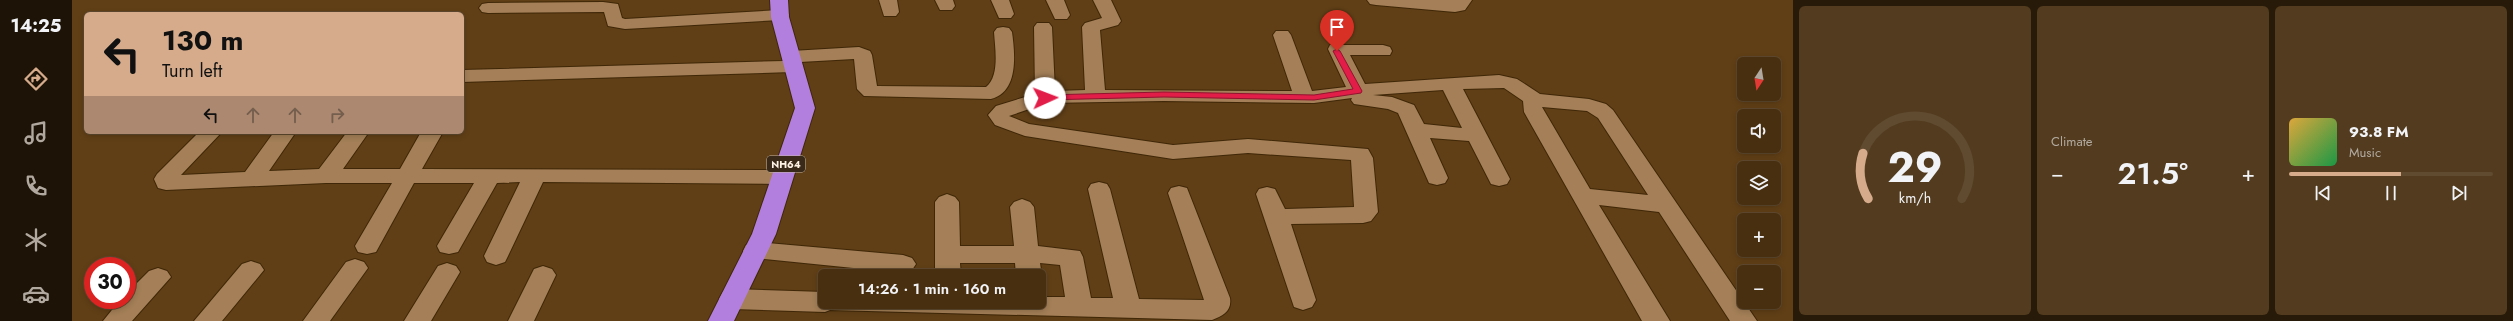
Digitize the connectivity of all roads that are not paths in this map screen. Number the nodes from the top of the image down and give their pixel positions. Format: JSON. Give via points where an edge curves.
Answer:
{"nodes":[{"id":1,"x":1102,"y":0,"type":"edge"},
{"id":2,"x":1376,"y":0,"type":"edge"},
{"id":3,"x":1462,"y":0,"type":"edge"},
{"id":4,"x":605,"y":3,"type":"edge"},
{"id":5,"x":511,"y":4,"type":"edge"},
{"id":6,"x":558,"y":4,"type":"edge"},
{"id":7,"x":488,"y":8,"type":"dead end"},
{"id":8,"x":780,"y":8,"type":"edge"},
{"id":9,"x":1003,"y":15,"type":"edge"},
{"id":10,"x":1043,"y":27,"type":"dead end"},
{"id":11,"x":1282,"y":35,"type":"dead end"},
{"id":12,"x":1383,"y":51,"type":"dead end"},
{"id":13,"x":792,"y":61,"type":"junction"},
{"id":14,"x":464,"y":76,"type":"edge"},
{"id":15,"x":1450,"y":84,"type":"junction"},
{"id":16,"x":1358,"y":91,"type":"junction"},
{"id":17,"x":1095,"y":95,"type":"junction"},
{"id":18,"x":1327,"y":96,"type":"junction"},
{"id":19,"x":1304,"y":97,"type":"junction"},
{"id":20,"x":1045,"y":98,"type":"junction"},
{"id":21,"x":1534,"y":100,"type":"junction"},
{"id":22,"x":1416,"y":130,"type":"junction"},
{"id":23,"x":209,"y":134,"type":"edge"},
{"id":24,"x":284,"y":134,"type":"edge"},
{"id":25,"x":357,"y":134,"type":"edge"},
{"id":26,"x":431,"y":134,"type":"edge"},
{"id":27,"x":1474,"y":135,"type":"junction"},
{"id":28,"x":535,"y":175,"type":"junction"},
{"id":29,"x":326,"y":176,"type":"junction"},
{"id":30,"x":406,"y":176,"type":"junction"},
{"id":31,"x":489,"y":176,"type":"junction"},
{"id":32,"x":782,"y":177,"type":"junction"},
{"id":33,"x":253,"y":178,"type":"junction"},
{"id":34,"x":1437,"y":178,"type":"dead end"},
{"id":35,"x":1499,"y":179,"type":"dead end"},
{"id":36,"x":1099,"y":189,"type":"dead end"},
{"id":37,"x":1179,"y":193,"type":"dead end"},
{"id":38,"x":1267,"y":194,"type":"dead end"},
{"id":39,"x":1582,"y":195,"type":"junction"},
{"id":40,"x":947,"y":202,"type":"dead end"},
{"id":41,"x":1666,"y":204,"type":"junction"},
{"id":42,"x":1022,"y":207,"type":"dead end"},
{"id":43,"x":1277,"y":217,"type":"junction"},
{"id":44,"x":449,"y":246,"type":"dead end"},
{"id":45,"x":755,"y":251,"type":"junction"},
{"id":46,"x":496,"y":256,"type":"dead end"},
{"id":47,"x":903,"y":264,"type":"dead end"},
{"id":48,"x":1028,"y":265,"type":"edge"},
{"id":49,"x":948,"y":266,"type":"edge"},
{"id":50,"x":251,"y":270,"type":"dead end"},
{"id":51,"x":447,"y":272,"type":"dead end"},
{"id":52,"x":544,"y":274,"type":"dead end"},
{"id":53,"x":158,"y":277,"type":"dead end"},
{"id":54,"x":1303,"y":300,"type":"dead end"},
{"id":55,"x":818,"y":303,"type":"edge"},
{"id":56,"x":1046,"y":305,"type":"edge"},
{"id":57,"x":1080,"y":306,"type":"junction"},
{"id":58,"x":1128,"y":307,"type":"junction"},
{"id":59,"x":726,"y":310,"type":"edge"},
{"id":60,"x":116,"y":321,"type":"edge"},
{"id":61,"x":207,"y":321,"type":"edge"},
{"id":62,"x":316,"y":321,"type":"edge"},
{"id":63,"x":417,"y":321,"type":"edge"},
{"id":64,"x":521,"y":321,"type":"edge"},
{"id":65,"x":1657,"y":321,"type":"edge"},
{"id":66,"x":1744,"y":321,"type":"edge"}],
"edges":[{"from":1,"to":17,"type":"street","via":[[1112,21],[1091,27]]},
{"from":2,"to":3,"type":"street","via":[[1455,7],[1459,6]]},
{"from":4,"to":6,"type":"street"},
{"from":4,"to":8,"type":"street","via":[[612,8],[614,22],[625,24]]},
{"from":5,"to":6,"type":"street"},
{"from":5,"to":7,"type":"street"},
{"from":8,"to":13,"type":"highway","number":"NH64"},
{"from":9,"to":13,"type":"street","via":[[1006,65],[995,91],[991,93],[871,92],[867,89],[863,55],[859,53]]},
{"from":10,"to":20,"type":"street"},
{"from":11,"to":19,"type":"street"},
{"from":12,"to":16,"type":"street","via":[[1337,49]]},
{"from":13,"to":14,"type":"street"},
{"from":13,"to":32,"type":"highway","number":"NH64","via":[[804,108]]},
{"from":15,"to":16,"type":"street"},
{"from":15,"to":21,"type":"street","via":[[1499,81],[1510,83]]},
{"from":15,"to":27,"type":"street"},
{"from":16,"to":18,"type":"street"},
{"from":17,"to":19,"type":"street"},
{"from":17,"to":20,"type":"street"},
{"from":18,"to":19,"type":"street"},
{"from":18,"to":22,"type":"street","via":[[1401,105],[1407,109]]},
{"from":20,"to":43,"type":"street","via":[[1003,110],[998,115],[1002,120],[1026,130],[1173,152],[1248,146],[1360,154],[1366,212],[1363,215]]},
{"from":21,"to":39,"type":"street","via":[[1534,112]]},
{"from":21,"to":41,"type":"street","via":[[1599,108],[1606,114]]},
{"from":22,"to":27,"type":"street"},
{"from":22,"to":34,"type":"street"},
{"from":23,"to":33,"type":"street","via":[[165,179],[166,183]]},
{"from":24,"to":33,"type":"street"},
{"from":25,"to":29,"type":"street"},
{"from":26,"to":30,"type":"street"},
{"from":27,"to":35,"type":"street"},
{"from":28,"to":31,"type":"street"},
{"from":28,"to":32,"type":"street"},
{"from":28,"to":46,"type":"street"},
{"from":29,"to":30,"type":"street"},
{"from":29,"to":33,"type":"street"},
{"from":30,"to":31,"type":"street"},
{"from":30,"to":62,"type":"street","via":[[361,257]]},
{"from":31,"to":44,"type":"street"},
{"from":32,"to":45,"type":"highway","number":"NH64","via":[[764,234]]},
{"from":36,"to":58,"type":"street"},
{"from":37,"to":58,"type":"street","via":[[1218,305],[1212,310]]},
{"from":38,"to":43,"type":"street"},
{"from":39,"to":41,"type":"street"},
{"from":39,"to":65,"type":"street"},
{"from":40,"to":49,"type":"street"},
{"from":41,"to":66,"type":"street"},
{"from":42,"to":48,"type":"street"},
{"from":43,"to":54,"type":"street"},
{"from":45,"to":47,"type":"street"},
{"from":45,"to":59,"type":"highway","number":"NH64"},
{"from":48,"to":49,"type":"street"},
{"from":48,"to":57,"type":"street","via":[[1071,257]]},
{"from":50,"to":61,"type":"street"},
{"from":51,"to":63,"type":"street"},
{"from":52,"to":64,"type":"street"},
{"from":53,"to":60,"type":"street"},
{"from":55,"to":59,"type":"street"},
{"from":56,"to":57,"type":"street"},
{"from":57,"to":58,"type":"street"}]}
